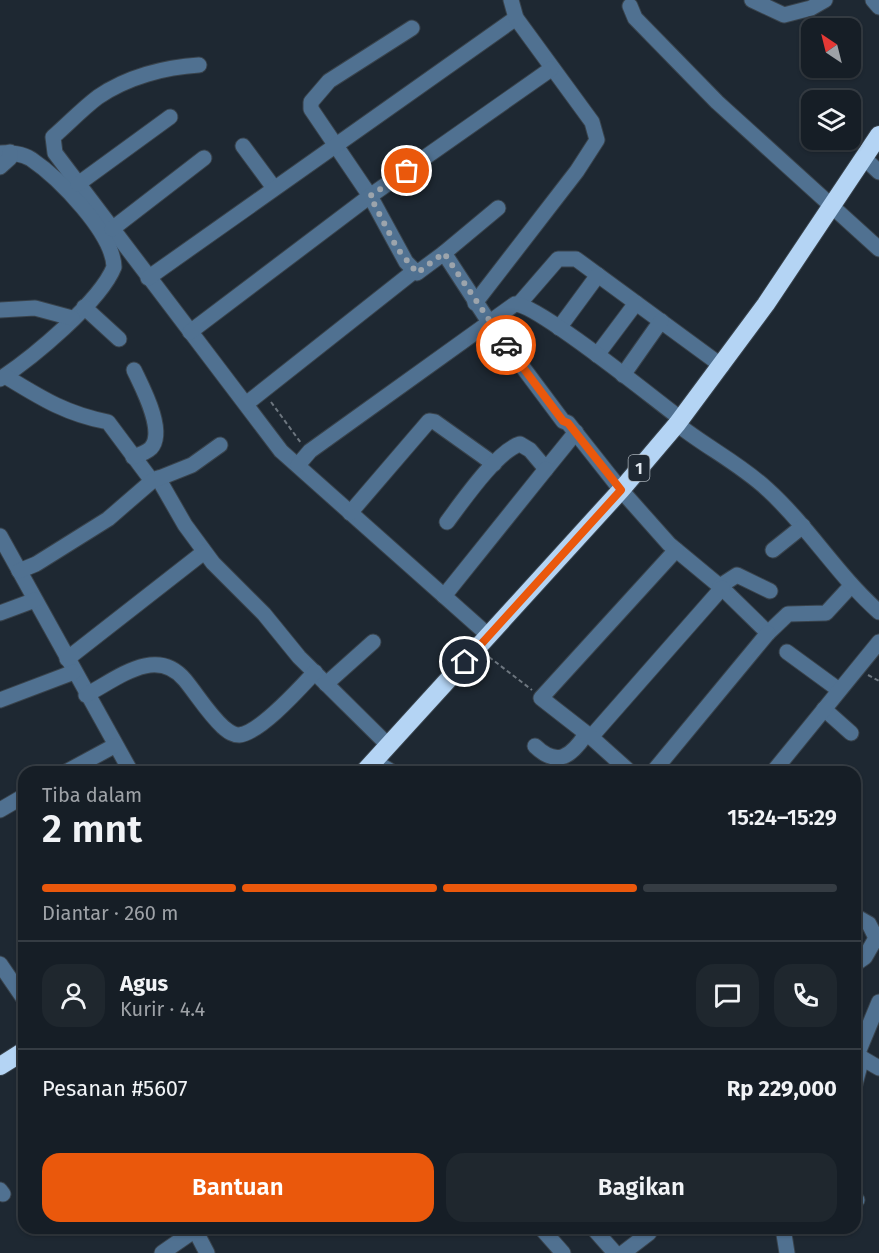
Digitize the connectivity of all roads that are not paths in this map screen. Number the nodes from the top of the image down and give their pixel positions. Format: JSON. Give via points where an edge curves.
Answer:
{"nodes":[{"id":1,"x":511,"y":0,"type":"edge"},
{"id":2,"x":752,"y":0,"type":"edge"},
{"id":3,"x":825,"y":0,"type":"edge"},
{"id":4,"x":873,"y":0,"type":"edge"},
{"id":5,"x":630,"y":6,"type":"dead end"},
{"id":6,"x":879,"y":7,"type":"edge"},
{"id":7,"x":516,"y":18,"type":"junction"},
{"id":8,"x":412,"y":28,"type":"dead end"},
{"id":9,"x":199,"y":64,"type":"dead end"},
{"id":10,"x":551,"y":69,"type":"junction"},
{"id":11,"x":170,"y":117,"type":"dead end"},
{"id":12,"x":879,"y":135,"type":"edge"},
{"id":13,"x":334,"y":145,"type":"junction"},
{"id":14,"x":243,"y":146,"type":"dead end"},
{"id":15,"x":5,"y":153,"type":"edge"},
{"id":16,"x":863,"y":157,"type":"junction"},
{"id":17,"x":204,"y":158,"type":"dead end"},
{"id":18,"x":0,"y":167,"type":"edge"},
{"id":19,"x":879,"y":172,"type":"edge"},
{"id":20,"x":78,"y":184,"type":"junction"},
{"id":21,"x":274,"y":188,"type":"junction"},
{"id":22,"x":370,"y":196,"type":"junction"},
{"id":23,"x":830,"y":205,"type":"junction"},
{"id":24,"x":498,"y":208,"type":"dead end"},
{"id":25,"x":112,"y":229,"type":"junction"},
{"id":26,"x":879,"y":249,"type":"edge"},
{"id":27,"x":444,"y":253,"type":"junction"},
{"id":28,"x":414,"y":272,"type":"junction"},
{"id":29,"x":598,"y":275,"type":"junction"},
{"id":30,"x":148,"y":278,"type":"junction"},
{"id":31,"x":475,"y":303,"type":"junction"},
{"id":32,"x":636,"y":303,"type":"junction"},
{"id":33,"x":519,"y":304,"type":"junction"},
{"id":34,"x":84,"y":307,"type":"junction"},
{"id":35,"x":0,"y":310,"type":"edge"},
{"id":36,"x":72,"y":318,"type":"junction"},
{"id":37,"x":661,"y":321,"type":"junction"},
{"id":38,"x":489,"y":322,"type":"junction"},
{"id":39,"x":559,"y":327,"type":"junction"},
{"id":40,"x":190,"y":332,"type":"junction"},
{"id":41,"x":119,"y":339,"type":"dead end"},
{"id":42,"x":597,"y":355,"type":"junction"},
{"id":43,"x":722,"y":366,"type":"junction"},
{"id":44,"x":134,"y":370,"type":"dead end"},
{"id":45,"x":623,"y":375,"type":"junction"},
{"id":46,"x":3,"y":378,"type":"edge"},
{"id":47,"x":246,"y":404,"type":"junction"},
{"id":48,"x":679,"y":421,"type":"junction"},
{"id":49,"x":576,"y":432,"type":"junction"},
{"id":50,"x":220,"y":445,"type":"dead end"},
{"id":51,"x":133,"y":457,"type":"junction"},
{"id":52,"x":494,"y":464,"type":"junction"},
{"id":53,"x":298,"y":465,"type":"junction"},
{"id":54,"x":546,"y":469,"type":"junction"},
{"id":55,"x":155,"y":479,"type":"junction"},
{"id":56,"x":621,"y":490,"type":"junction"},
{"id":57,"x":350,"y":513,"type":"junction"},
{"id":58,"x":447,"y":522,"type":"dead end"},
{"id":59,"x":802,"y":526,"type":"junction"},
{"id":60,"x":0,"y":536,"type":"edge"},
{"id":61,"x":676,"y":550,"type":"junction"},
{"id":62,"x":773,"y":550,"type":"dead end"},
{"id":63,"x":204,"y":552,"type":"junction"},
{"id":64,"x":19,"y":571,"type":"junction"},
{"id":65,"x":721,"y":587,"type":"junction"},
{"id":66,"x":850,"y":587,"type":"junction"},
{"id":67,"x":771,"y":591,"type":"dead end"},
{"id":68,"x":444,"y":596,"type":"junction"},
{"id":69,"x":35,"y":600,"type":"junction"},
{"id":70,"x":879,"y":612,"type":"edge"},
{"id":71,"x":0,"y":613,"type":"edge"},
{"id":72,"x":768,"y":633,"type":"junction"},
{"id":73,"x":373,"y":642,"type":"dead end"},
{"id":74,"x":483,"y":642,"type":"junction"},
{"id":75,"x":879,"y":642,"type":"edge"},
{"id":76,"x":787,"y":652,"type":"dead end"},
{"id":77,"x":70,"y":666,"type":"junction"},
{"id":78,"x":315,"y":672,"type":"junction"},
{"id":79,"x":326,"y":684,"type":"junction"},
{"id":80,"x":839,"y":690,"type":"junction"},
{"id":81,"x":86,"y":695,"type":"junction"},
{"id":82,"x":0,"y":700,"type":"edge"},
{"id":83,"x":824,"y":709,"type":"junction"},
{"id":84,"x":851,"y":733,"type":"dead end"},
{"id":85,"x":589,"y":735,"type":"junction"},
{"id":86,"x":114,"y":746,"type":"junction"},
{"id":87,"x":389,"y":746,"type":"junction"},
{"id":88,"x":535,"y":746,"type":"dead end"},
{"id":89,"x":77,"y":766,"type":"edge"},
{"id":90,"x":127,"y":766,"type":"edge"},
{"id":91,"x":370,"y":766,"type":"edge"},
{"id":92,"x":623,"y":766,"type":"edge"},
{"id":93,"x":659,"y":766,"type":"edge"},
{"id":94,"x":778,"y":766,"type":"edge"},
{"id":95,"x":18,"y":800,"type":"edge"},
{"id":96,"x":0,"y":810,"type":"edge"},
{"id":97,"x":861,"y":920,"type":"edge"},
{"id":98,"x":861,"y":960,"type":"edge"},
{"id":99,"x":0,"y":964,"type":"edge"},
{"id":100,"x":18,"y":990,"type":"edge"},
{"id":101,"x":879,"y":1002,"type":"edge"},
{"id":102,"x":861,"y":1048,"type":"edge"},
{"id":103,"x":18,"y":1055,"type":"edge"},
{"id":104,"x":861,"y":1058,"type":"edge"},
{"id":105,"x":0,"y":1066,"type":"edge"},
{"id":106,"x":878,"y":1066,"type":"edge"},
{"id":107,"x":188,"y":1234,"type":"edge"},
{"id":108,"x":198,"y":1234,"type":"edge"},
{"id":109,"x":546,"y":1234,"type":"edge"},
{"id":110,"x":598,"y":1234,"type":"edge"},
{"id":111,"x":648,"y":1234,"type":"edge"},
{"id":112,"x":784,"y":1234,"type":"edge"},
{"id":113,"x":162,"y":1253,"type":"edge"},
{"id":114,"x":207,"y":1253,"type":"edge"},
{"id":115,"x":562,"y":1253,"type":"edge"},
{"id":116,"x":615,"y":1253,"type":"edge"},
{"id":117,"x":623,"y":1253,"type":"edge"},
{"id":118,"x":787,"y":1253,"type":"edge"}],
"edges":[{"from":1,"to":7,"type":"street"},
{"from":2,"to":3,"type":"street","via":[[784,15]]},
{"from":4,"to":6,"type":"street"},
{"from":5,"to":23,"type":"street","via":[[635,18],[717,102]]},
{"from":7,"to":10,"type":"street"},
{"from":7,"to":13,"type":"street"},
{"from":8,"to":13,"type":"street","via":[[329,81],[314,96],[310,109]]},
{"from":9,"to":20,"type":"street","via":[[137,77],[108,91],[53,137],[55,153]]},
{"from":10,"to":22,"type":"street"},
{"from":10,"to":31,"type":"street","via":[[592,122],[597,140]]},
{"from":11,"to":20,"type":"street"},
{"from":12,"to":16,"type":"highway","number":"1"},
{"from":13,"to":21,"type":"street"},
{"from":13,"to":22,"type":"street"},
{"from":14,"to":21,"type":"street"},
{"from":15,"to":18,"type":"street","via":[[10,158]]},
{"from":15,"to":34,"type":"street","via":[[30,158],[70,193],[110,247],[114,257],[111,275]]},
{"from":16,"to":19,"type":"street"},
{"from":16,"to":23,"type":"highway","number":"1"},
{"from":17,"to":25,"type":"street"},
{"from":20,"to":25,"type":"street"},
{"from":21,"to":30,"type":"street"},
{"from":22,"to":28,"type":"street"},
{"from":22,"to":40,"type":"street"},
{"from":23,"to":26,"type":"street"},
{"from":23,"to":43,"type":"highway","number":"1"},
{"from":24,"to":27,"type":"street"},
{"from":25,"to":30,"type":"street"},
{"from":27,"to":28,"type":"street"},
{"from":27,"to":31,"type":"street"},
{"from":28,"to":47,"type":"street"},
{"from":29,"to":32,"type":"street"},
{"from":29,"to":33,"type":"street","via":[[576,259],[563,257]]},
{"from":29,"to":39,"type":"street"},
{"from":30,"to":40,"type":"street"},
{"from":31,"to":38,"type":"street"},
{"from":32,"to":37,"type":"street"},
{"from":32,"to":42,"type":"street"},
{"from":33,"to":38,"type":"street"},
{"from":33,"to":39,"type":"street"},
{"from":34,"to":36,"type":"street"},
{"from":34,"to":41,"type":"street"},
{"from":35,"to":36,"type":"street","via":[[35,308]]},
{"from":36,"to":46,"type":"street"},
{"from":37,"to":43,"type":"street"},
{"from":37,"to":45,"type":"street"},
{"from":38,"to":49,"type":"street","via":[[563,421]]},
{"from":38,"to":53,"type":"street","via":[[310,451]]},
{"from":39,"to":42,"type":"street"},
{"from":40,"to":47,"type":"street"},
{"from":42,"to":45,"type":"street"},
{"from":43,"to":48,"type":"highway","number":"1"},
{"from":44,"to":51,"type":"street","via":[[154,418],[153,444]]},
{"from":45,"to":48,"type":"street"},
{"from":46,"to":51,"type":"street","via":[[53,406],[80,417],[108,422]]},
{"from":47,"to":53,"type":"street","via":[[281,451]]},
{"from":48,"to":56,"type":"highway","number":"1"},
{"from":48,"to":59,"type":"street","via":[[755,478]]},
{"from":49,"to":54,"type":"street"},
{"from":49,"to":56,"type":"street"},
{"from":50,"to":55,"type":"street","via":[[192,465]]},
{"from":51,"to":55,"type":"street"},
{"from":52,"to":54,"type":"street","via":[[520,444]]},
{"from":52,"to":57,"type":"street","via":[[429,421]]},
{"from":52,"to":58,"type":"street"},
{"from":53,"to":57,"type":"street"},
{"from":54,"to":68,"type":"street"},
{"from":55,"to":63,"type":"street"},
{"from":55,"to":64,"type":"street","via":[[108,519]]},
{"from":56,"to":61,"type":"street"},
{"from":56,"to":74,"type":"highway","number":"1"},
{"from":57,"to":68,"type":"street"},
{"from":59,"to":62,"type":"street"},
{"from":59,"to":66,"type":"street"},
{"from":60,"to":64,"type":"street"},
{"from":61,"to":65,"type":"street"},
{"from":61,"to":85,"type":"street","via":[[542,698]]},
{"from":63,"to":77,"type":"street"},
{"from":63,"to":78,"type":"street"},
{"from":64,"to":69,"type":"street"},
{"from":65,"to":67,"type":"street","via":[[737,575]]},
{"from":65,"to":72,"type":"street"},
{"from":65,"to":85,"type":"street"},
{"from":66,"to":70,"type":"street"},
{"from":66,"to":72,"type":"street","via":[[826,613],[788,614]]},
{"from":68,"to":74,"type":"street"},
{"from":69,"to":71,"type":"street"},
{"from":69,"to":77,"type":"street"},
{"from":72,"to":93,"type":"street"},
{"from":73,"to":79,"type":"street"},
{"from":74,"to":87,"type":"highway","number":"1"},
{"from":75,"to":80,"type":"street"},
{"from":76,"to":80,"type":"street"},
{"from":77,"to":81,"type":"street"},
{"from":77,"to":82,"type":"street"},
{"from":78,"to":79,"type":"street"},
{"from":78,"to":81,"type":"street","via":[[267,718],[241,735],[229,733],[183,678],[162,663],[144,665]]},
{"from":79,"to":87,"type":"street"},
{"from":80,"to":83,"type":"street"},
{"from":81,"to":86,"type":"street"},
{"from":83,"to":84,"type":"street"},
{"from":83,"to":94,"type":"street"},
{"from":85,"to":88,"type":"street","via":[[571,753],[559,758],[546,756]]},
{"from":85,"to":92,"type":"street"},
{"from":86,"to":89,"type":"street"},
{"from":86,"to":90,"type":"street"},
{"from":87,"to":91,"type":"highway","number":"1"},
{"from":95,"to":96,"type":"street"},
{"from":97,"to":98,"type":"street","via":[[876,938]]},
{"from":99,"to":100,"type":"street"},
{"from":101,"to":102,"type":"street"},
{"from":103,"to":105,"type":"highway"},
{"from":104,"to":106,"type":"street"},
{"from":107,"to":113,"type":"street"},
{"from":108,"to":114,"type":"street"},
{"from":109,"to":115,"type":"street"},
{"from":110,"to":116,"type":"street"},
{"from":111,"to":117,"type":"street"},
{"from":112,"to":118,"type":"street"}]}
